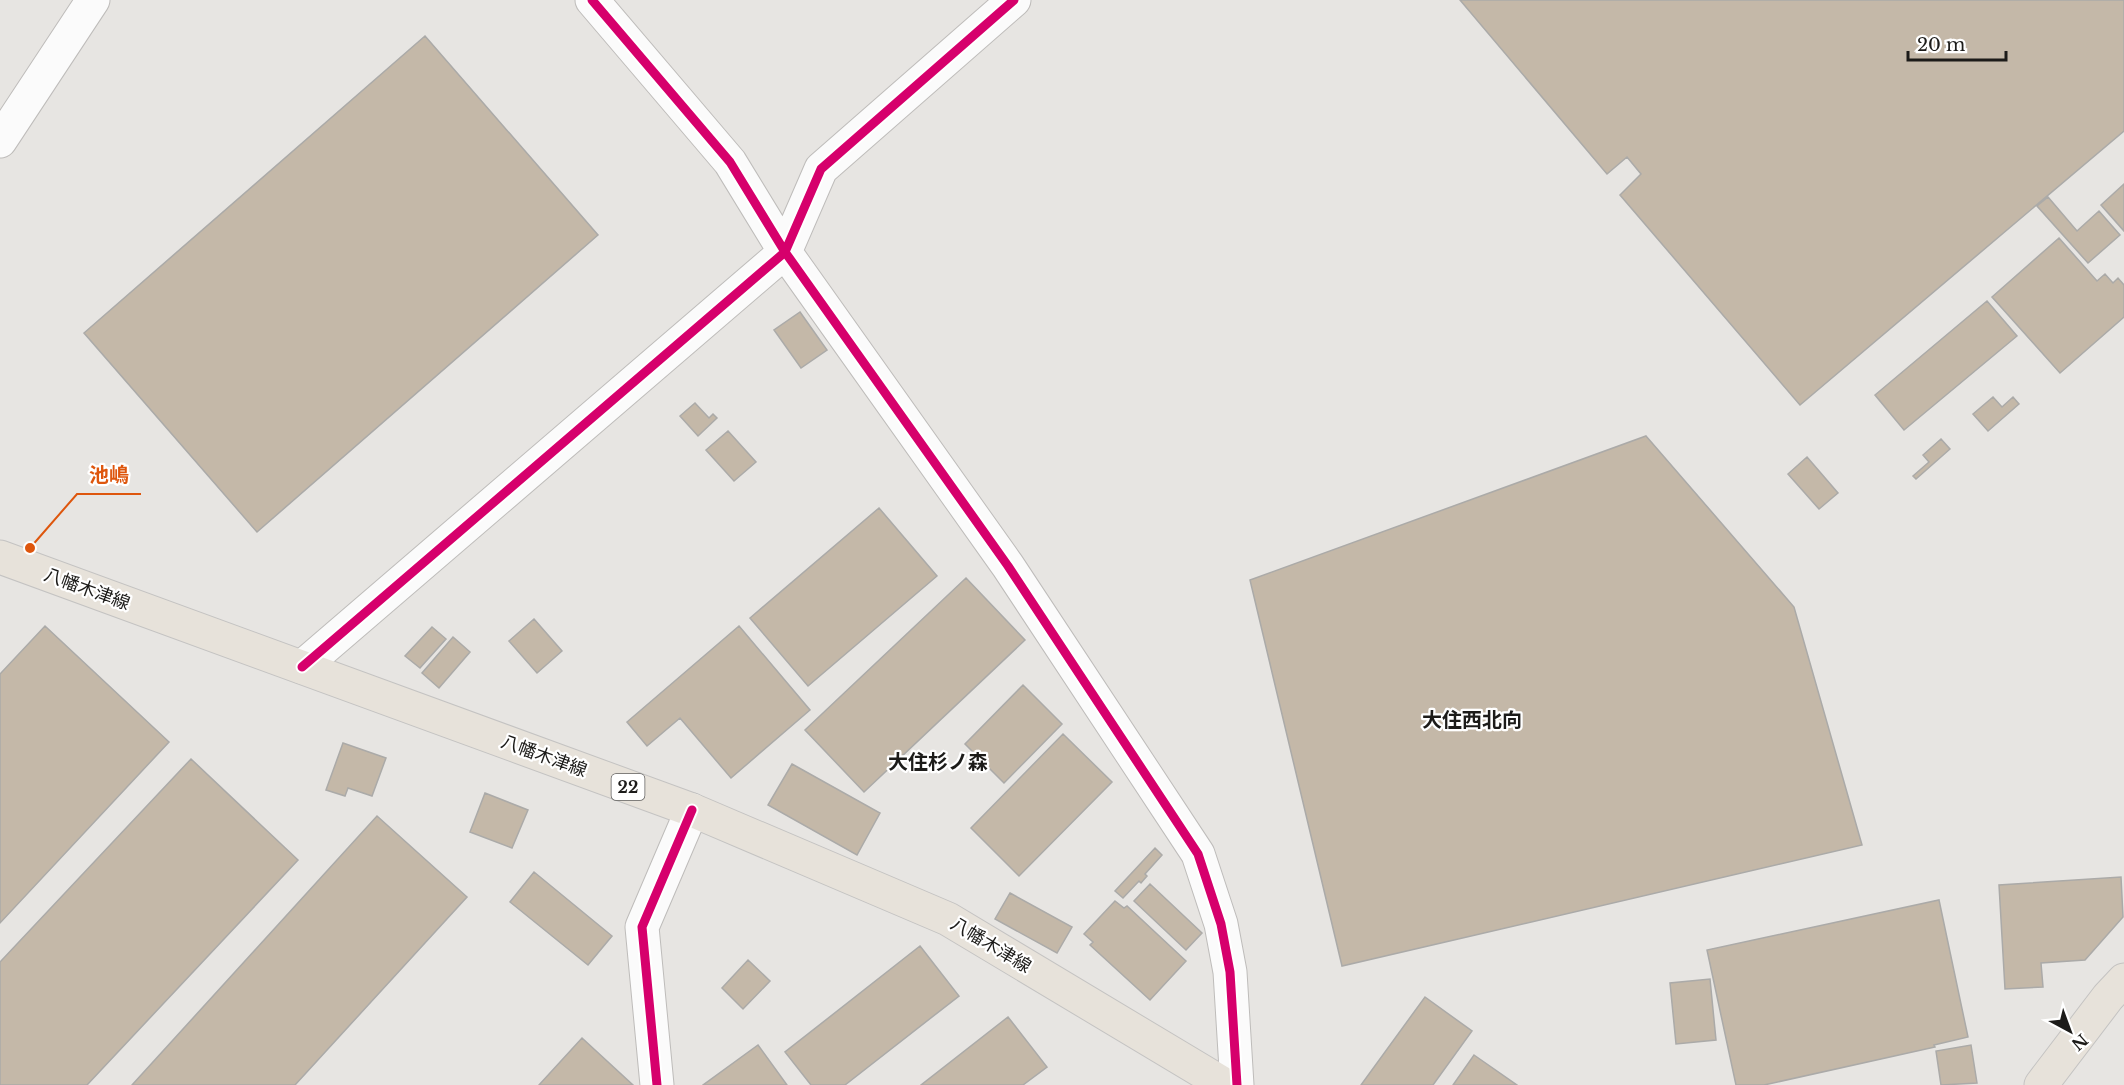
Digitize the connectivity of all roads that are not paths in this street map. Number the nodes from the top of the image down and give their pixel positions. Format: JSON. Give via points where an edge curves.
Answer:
{"nodes":[{"id":1,"x":93,"y":0,"type":"edge"},
{"id":2,"x":592,"y":0,"type":"edge"},
{"id":3,"x":1014,"y":0,"type":"edge"},
{"id":4,"x":0,"y":141,"type":"edge"},
{"id":5,"x":786,"y":252,"type":"junction"},
{"id":6,"x":0,"y":557,"type":"edge"},
{"id":7,"x":302,"y":667,"type":"junction"},
{"id":8,"x":692,"y":810,"type":"junction"},
{"id":9,"x":2124,"y":980,"type":"edge"},
{"id":10,"x":657,"y":1085,"type":"edge"},
{"id":11,"x":1224,"y":1085,"type":"edge"},
{"id":12,"x":1237,"y":1085,"type":"edge"},
{"id":13,"x":2041,"y":1085,"type":"edge"}],
"edges":[{"from":1,"to":4,"type":"street"},
{"from":2,"to":5,"type":"street","via":[[730,162]]},
{"from":3,"to":5,"type":"street","via":[[821,169]]},
{"from":5,"to":7,"type":"street"},
{"from":5,"to":12,"type":"street","via":[[1008,566],[1198,854],[1221,924],[1230,972]]},
{"from":6,"to":7,"type":"main road","name":"八幡木津線","number":"22"},
{"from":7,"to":8,"type":"main road","name":"八幡木津線","number":"22"},
{"from":8,"to":10,"type":"street","via":[[642,927]]},
{"from":8,"to":11,"type":"main road","name":"八幡木津線","number":"22","via":[[948,919]]},
{"from":9,"to":13,"type":"main road"}]}
